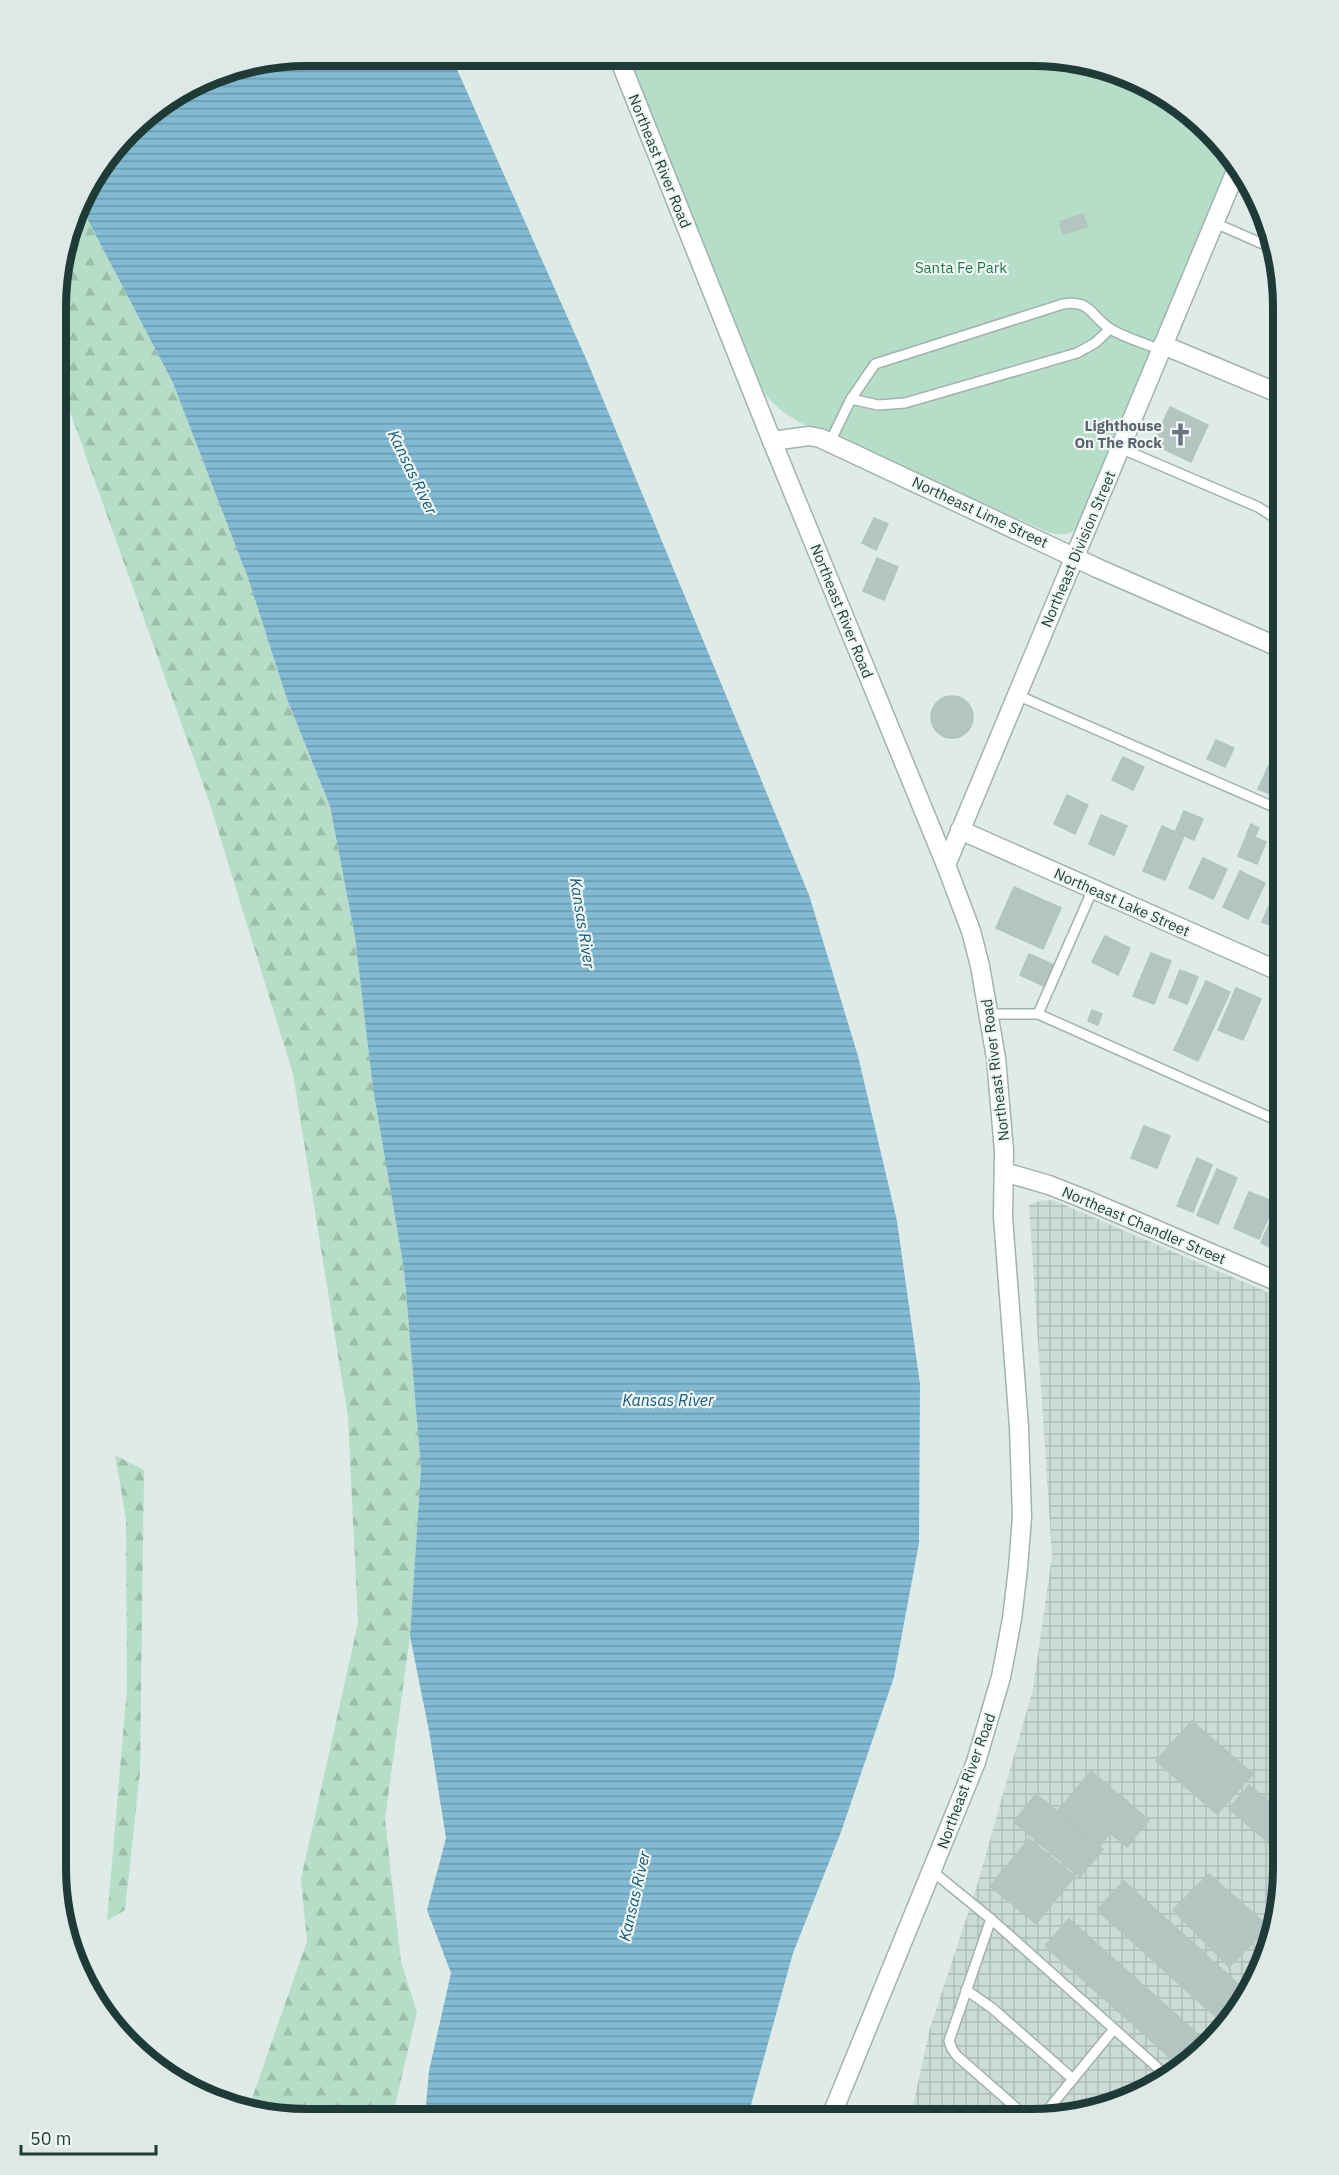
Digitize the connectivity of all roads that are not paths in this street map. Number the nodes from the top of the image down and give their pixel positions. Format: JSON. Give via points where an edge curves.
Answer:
{"nodes":[{"id":1,"x":622,"y":66,"type":"edge"},
{"id":2,"x":1234,"y":176,"type":"edge"},
{"id":3,"x":1215,"y":223,"type":"junction"},
{"id":4,"x":1265,"y":245,"type":"edge"},
{"id":5,"x":1110,"y":329,"type":"junction"},
{"id":6,"x":1162,"y":347,"type":"junction"},
{"id":7,"x":1273,"y":391,"type":"edge"},
{"id":8,"x":851,"y":399,"type":"junction"},
{"id":9,"x":772,"y":441,"type":"junction"},
{"id":10,"x":830,"y":442,"type":"junction"},
{"id":11,"x":1120,"y":448,"type":"junction"},
{"id":12,"x":1273,"y":517,"type":"edge"},
{"id":13,"x":1075,"y":556,"type":"junction"},
{"id":14,"x":1273,"y":645,"type":"edge"},
{"id":15,"x":1017,"y":695,"type":"junction"},
{"id":16,"x":1273,"y":807,"type":"edge"},
{"id":17,"x":960,"y":830,"type":"junction"},
{"id":18,"x":946,"y":865,"type":"junction"},
{"id":19,"x":1093,"y":889,"type":"junction"},
{"id":20,"x":1273,"y":969,"type":"edge"},
{"id":21,"x":989,"y":1014,"type":"junction"},
{"id":22,"x":1038,"y":1014,"type":"junction"},
{"id":23,"x":1273,"y":1119,"type":"edge"},
{"id":24,"x":1004,"y":1172,"type":"junction"},
{"id":25,"x":1273,"y":1280,"type":"edge"},
{"id":26,"x":932,"y":1871,"type":"junction"},
{"id":27,"x":991,"y":1919,"type":"junction"},
{"id":28,"x":966,"y":1990,"type":"junction"},
{"id":29,"x":1114,"y":2029,"type":"junction"},
{"id":30,"x":1161,"y":2071,"type":"edge"},
{"id":31,"x":1073,"y":2079,"type":"junction"},
{"id":32,"x":1049,"y":2108,"type":"edge"},
{"id":33,"x":834,"y":2109,"type":"edge"},
{"id":34,"x":1017,"y":2109,"type":"edge"}],
"edges":[{"from":1,"to":9,"type":"street","name":"Northeast River Road"},
{"from":2,"to":3,"type":"street","name":"Northeast Division Street"},
{"from":3,"to":4,"type":"lane"},
{"from":3,"to":6,"type":"street","name":"Northeast Division Street"},
{"from":5,"to":6,"type":"lane"},
{"from":5,"to":8,"type":"lane","via":[[1077,353],[905,403],[878,405]]},
{"from":5,"to":8,"type":"lane","via":[[1082,304],[1063,304],[875,364]]},
{"from":6,"to":7,"type":"street"},
{"from":6,"to":11,"type":"street","name":"Northeast Division Street"},
{"from":8,"to":10,"type":"lane"},
{"from":9,"to":10,"type":"street","name":"Northeast Lime Street","via":[[809,436]]},
{"from":9,"to":18,"type":"street","name":"Northeast River Road"},
{"from":10,"to":13,"type":"street","name":"Northeast Lime Street"},
{"from":11,"to":12,"type":"lane"},
{"from":11,"to":13,"type":"street","name":"Northeast Division Street"},
{"from":13,"to":14,"type":"street","name":"Northeast Lime Street"},
{"from":13,"to":15,"type":"street","name":"Northeast Division Street"},
{"from":15,"to":16,"type":"lane"},
{"from":15,"to":17,"type":"street","name":"Northeast Division Street"},
{"from":17,"to":18,"type":"street","name":"Northeast Division Street"},
{"from":17,"to":19,"type":"street","name":"Northeast Lake Street"},
{"from":18,"to":21,"type":"street","name":"Northeast River Road","via":[[971,931]]},
{"from":19,"to":20,"type":"street","name":"Northeast Lake Street"},
{"from":19,"to":22,"type":"lane"},
{"from":21,"to":22,"type":"lane"},
{"from":21,"to":24,"type":"street","name":"Northeast River Road"},
{"from":22,"to":23,"type":"lane"},
{"from":24,"to":25,"type":"street","name":"Northeast Chandler Street","via":[[1082,1198]]},
{"from":24,"to":26,"type":"street","name":"Northeast River Road","via":[[1003,1218],[1019,1427],[1022,1517],[1018,1568],[1012,1619],[990,1718]]},
{"from":26,"to":27,"type":"lane"},
{"from":26,"to":33,"type":"street","name":"Northeast River Road"},
{"from":27,"to":28,"type":"lane"},
{"from":27,"to":29,"type":"lane"},
{"from":28,"to":31,"type":"lane","via":[[984,2001]]},
{"from":28,"to":34,"type":"lane","via":[[951,2031],[952,2049]]},
{"from":29,"to":30,"type":"lane"},
{"from":29,"to":31,"type":"lane"},
{"from":31,"to":32,"type":"lane"}]}
